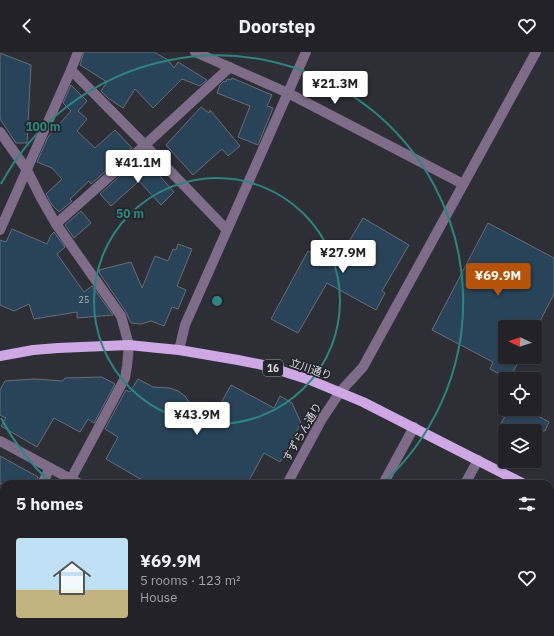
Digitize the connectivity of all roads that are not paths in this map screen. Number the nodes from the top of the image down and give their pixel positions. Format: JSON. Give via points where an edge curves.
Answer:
{"nodes":[{"id":1,"x":78,"y":52,"type":"edge"},
{"id":2,"x":195,"y":52,"type":"edge"},
{"id":3,"x":306,"y":52,"type":"edge"},
{"id":4,"x":536,"y":52,"type":"edge"},
{"id":5,"x":230,"y":67,"type":"junction"},
{"id":6,"x":71,"y":70,"type":"junction"},
{"id":7,"x":288,"y":93,"type":"junction"},
{"id":8,"x":0,"y":132,"type":"edge"},
{"id":9,"x":145,"y":145,"type":"junction"},
{"id":10,"x":27,"y":170,"type":"junction"},
{"id":11,"x":463,"y":184,"type":"junction"},
{"id":12,"x":56,"y":224,"type":"junction"},
{"id":13,"x":0,"y":230,"type":"edge"},
{"id":14,"x":227,"y":230,"type":"junction"},
{"id":15,"x":129,"y":345,"type":"junction"},
{"id":16,"x":179,"y":350,"type":"junction"},
{"id":17,"x":0,"y":356,"type":"edge"},
{"id":18,"x":340,"y":392,"type":"junction"},
{"id":19,"x":414,"y":427,"type":"junction"},
{"id":20,"x":0,"y":441,"type":"edge"},
{"id":21,"x":478,"y":460,"type":"junction"},
{"id":22,"x":50,"y":468,"type":"junction"},
{"id":23,"x":44,"y":480,"type":"edge"},
{"id":24,"x":71,"y":480,"type":"edge"},
{"id":25,"x":76,"y":480,"type":"edge"},
{"id":26,"x":289,"y":480,"type":"edge"},
{"id":27,"x":385,"y":480,"type":"edge"},
{"id":28,"x":467,"y":480,"type":"edge"},
{"id":29,"x":516,"y":480,"type":"edge"}],
"edges":[{"from":1,"to":6,"type":"street"},
{"from":2,"to":5,"type":"street"},
{"from":3,"to":7,"type":"street"},
{"from":4,"to":11,"type":"street","name":"すずらん通り"},
{"from":5,"to":7,"type":"street"},
{"from":5,"to":9,"type":"street"},
{"from":6,"to":9,"type":"street"},
{"from":6,"to":10,"type":"street"},
{"from":7,"to":11,"type":"street"},
{"from":7,"to":14,"type":"street"},
{"from":8,"to":10,"type":"street"},
{"from":9,"to":12,"type":"street"},
{"from":9,"to":14,"type":"street"},
{"from":10,"to":12,"type":"street"},
{"from":10,"to":13,"type":"street"},
{"from":11,"to":18,"type":"street","name":"すずらん通り","via":[[363,367]]},
{"from":12,"to":15,"type":"street","via":[[120,316]]},
{"from":14,"to":16,"type":"street","via":[[185,325]]},
{"from":15,"to":16,"type":"main road","name":"立川通り","number":"16"},
{"from":15,"to":17,"type":"main road","name":"立川通り","number":"16","via":[[52,348]]},
{"from":15,"to":25,"type":"street","via":[[125,378]]},
{"from":16,"to":18,"type":"main road","name":"立川通り","number":"16","via":[[263,365]]},
{"from":18,"to":19,"type":"main road","name":"立川通り","number":"16"},
{"from":18,"to":26,"type":"street","name":"すずらん通り","via":[[322,419]]},
{"from":19,"to":21,"type":"main road","name":"立川通り","number":"16"},
{"from":19,"to":27,"type":"street"},
{"from":20,"to":22,"type":"street"},
{"from":21,"to":28,"type":"street"},
{"from":21,"to":29,"type":"main road","name":"立川通り","number":"16"},
{"from":22,"to":23,"type":"street"},
{"from":22,"to":24,"type":"street"}]}
